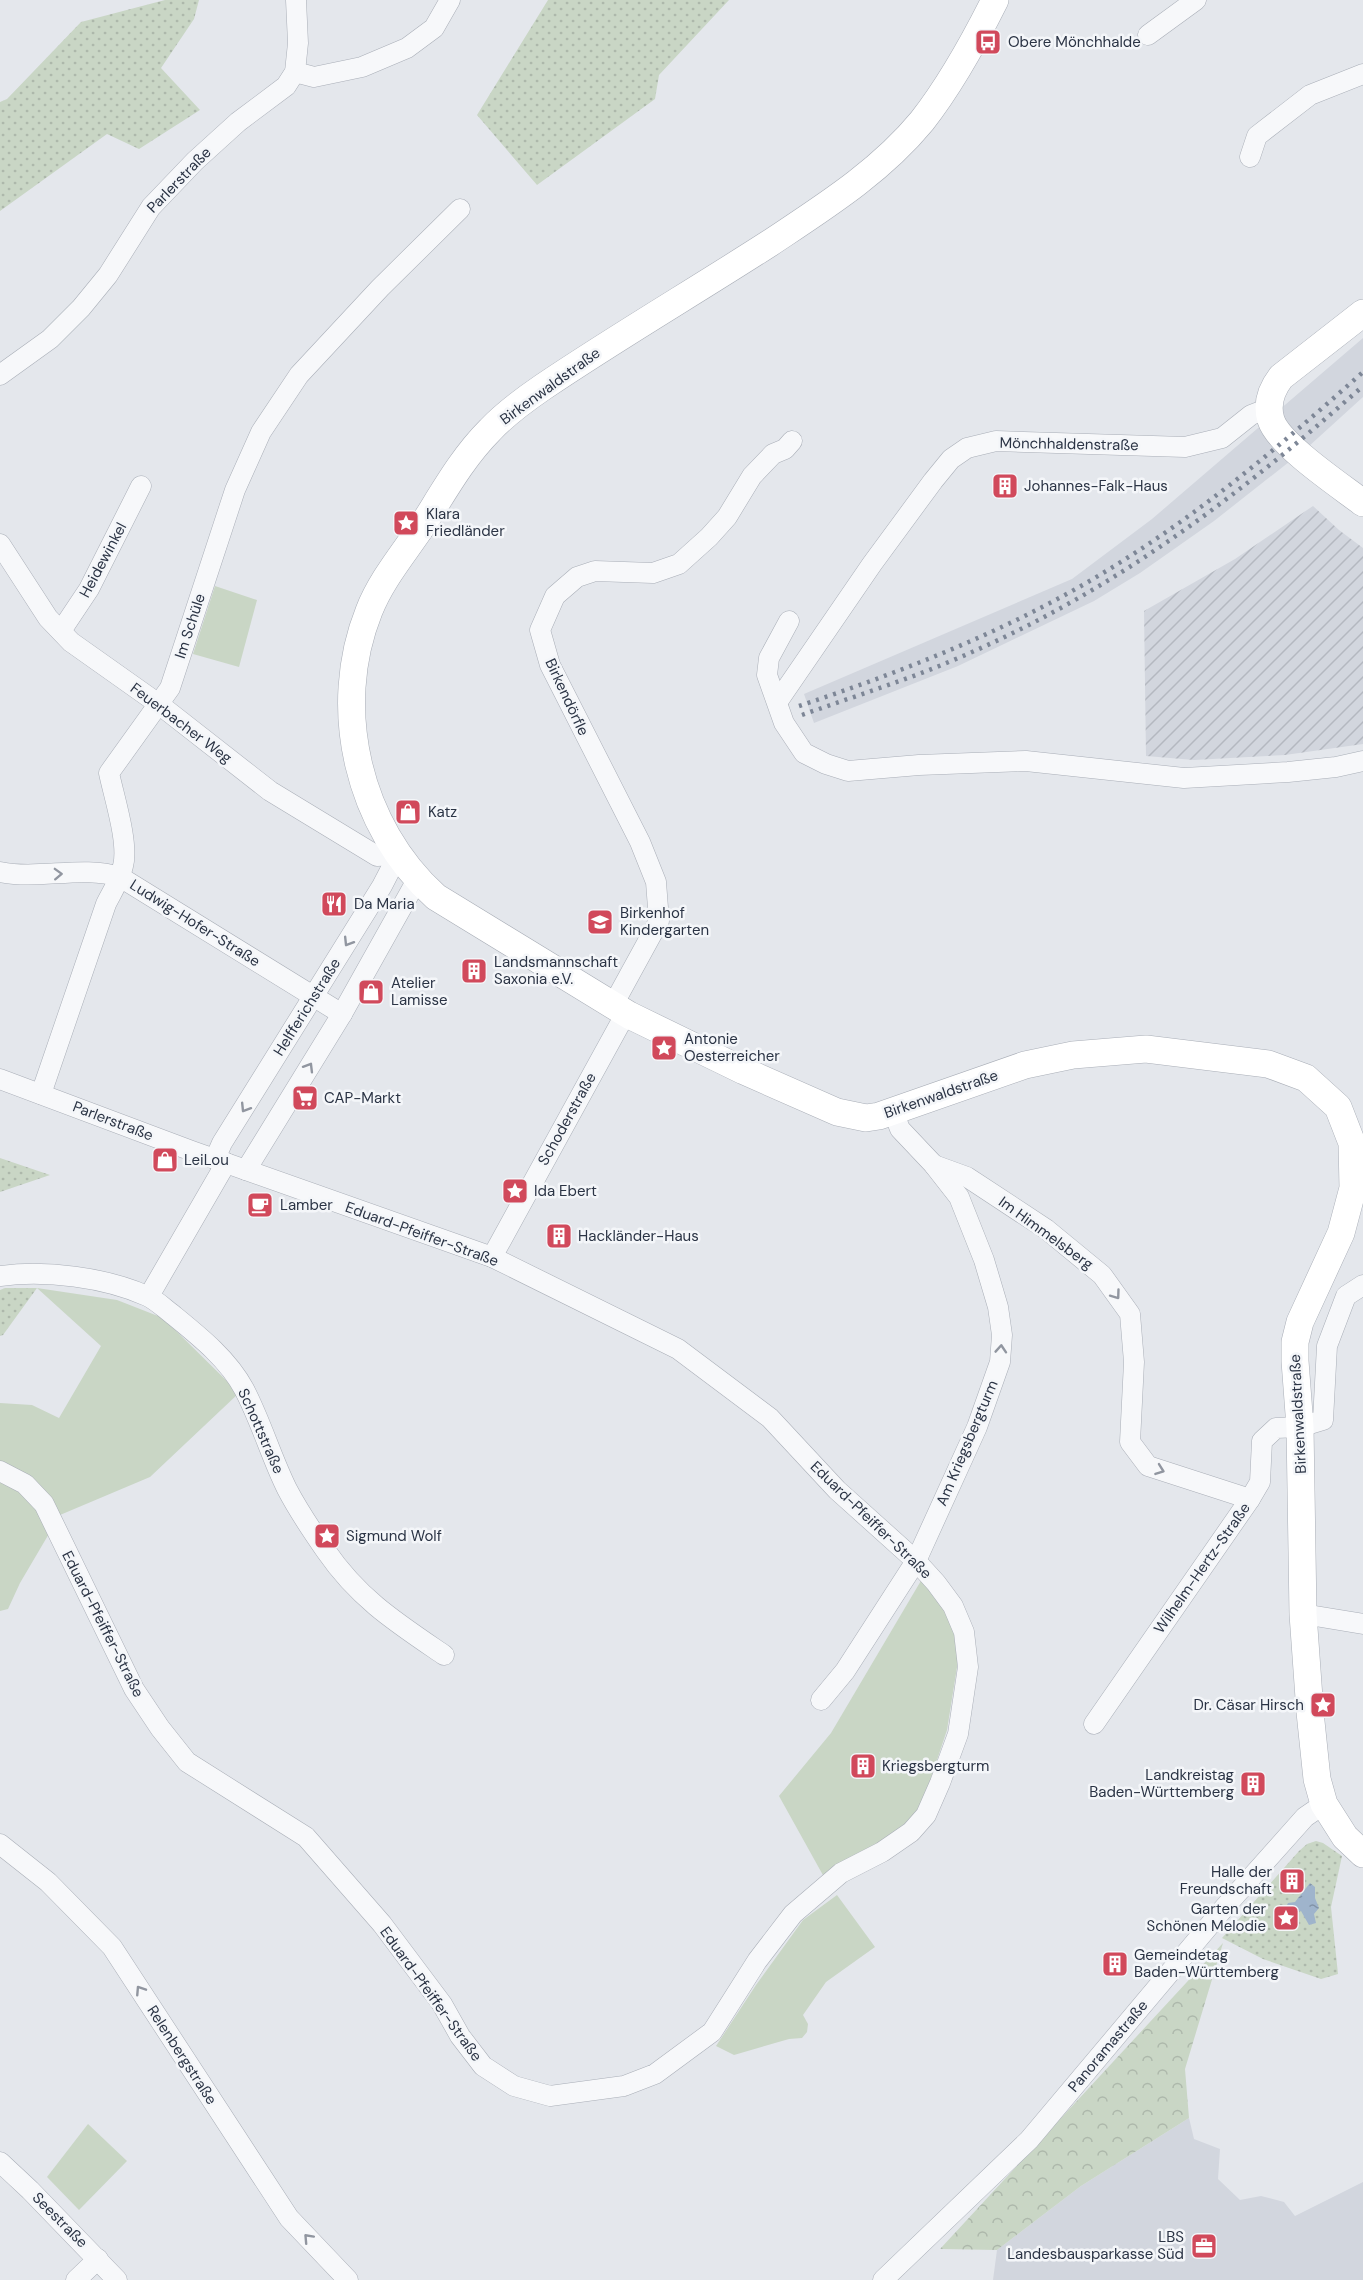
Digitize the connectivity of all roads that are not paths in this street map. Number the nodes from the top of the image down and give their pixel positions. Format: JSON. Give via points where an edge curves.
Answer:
{"nodes":[{"id":1,"x":296,"y":0,"type":"edge"},
{"id":2,"x":450,"y":0,"type":"edge"},
{"id":3,"x":995,"y":0,"type":"edge"},
{"id":4,"x":1196,"y":0,"type":"edge"},
{"id":5,"x":1148,"y":35,"type":"dead end"},
{"id":6,"x":295,"y":72,"type":"junction"},
{"id":7,"x":1363,"y":74,"type":"edge"},
{"id":8,"x":1250,"y":157,"type":"dead end"},
{"id":9,"x":460,"y":208,"type":"dead end"},
{"id":10,"x":1363,"y":313,"type":"edge"},
{"id":11,"x":0,"y":375,"type":"edge"},
{"id":12,"x":1269,"y":408,"type":"junction"},
{"id":13,"x":792,"y":441,"type":"dead end"},
{"id":14,"x":141,"y":486,"type":"dead end"},
{"id":15,"x":1363,"y":503,"type":"edge"},
{"id":16,"x":0,"y":544,"type":"edge"},
{"id":17,"x":789,"y":621,"type":"dead end"},
{"id":18,"x":61,"y":632,"type":"junction"},
{"id":19,"x":778,"y":701,"type":"junction"},
{"id":20,"x":159,"y":705,"type":"junction"},
{"id":21,"x":1363,"y":761,"type":"edge"},
{"id":22,"x":398,"y":855,"type":"junction"},
{"id":23,"x":0,"y":872,"type":"edge"},
{"id":24,"x":120,"y":877,"type":"junction"},
{"id":25,"x":417,"y":880,"type":"junction"},
{"id":26,"x":315,"y":996,"type":"junction"},
{"id":27,"x":619,"y":1009,"type":"junction"},
{"id":28,"x":342,"y":1014,"type":"junction"},
{"id":29,"x":0,"y":1079,"type":"edge"},
{"id":30,"x":41,"y":1094,"type":"junction"},
{"id":31,"x":893,"y":1111,"type":"junction"},
{"id":32,"x":221,"y":1161,"type":"junction"},
{"id":33,"x":934,"y":1165,"type":"junction"},
{"id":34,"x":246,"y":1170,"type":"junction"},
{"id":35,"x":492,"y":1257,"type":"junction"},
{"id":36,"x":0,"y":1276,"type":"edge"},
{"id":37,"x":1363,"y":1285,"type":"edge"},
{"id":38,"x":149,"y":1296,"type":"junction"},
{"id":39,"x":1300,"y":1427,"type":"junction"},
{"id":40,"x":0,"y":1471,"type":"edge"},
{"id":41,"x":1250,"y":1499,"type":"junction"},
{"id":42,"x":916,"y":1561,"type":"junction"},
{"id":43,"x":1303,"y":1614,"type":"junction"},
{"id":44,"x":1363,"y":1624,"type":"edge"},
{"id":45,"x":444,"y":1655,"type":"dead end"},
{"id":46,"x":821,"y":1700,"type":"dead end"},
{"id":47,"x":1094,"y":1724,"type":"dead end"},
{"id":48,"x":1324,"y":1804,"type":"junction"},
{"id":49,"x":0,"y":1844,"type":"edge"},
{"id":50,"x":1363,"y":1854,"type":"edge"},
{"id":51,"x":0,"y":2162,"type":"edge"},
{"id":52,"x":98,"y":2259,"type":"junction"},
{"id":53,"x":76,"y":2280,"type":"edge"},
{"id":54,"x":117,"y":2280,"type":"edge"},
{"id":55,"x":348,"y":2280,"type":"edge"},
{"id":56,"x":883,"y":2280,"type":"edge"}],
"edges":[{"from":1,"to":6,"type":"street"},
{"from":2,"to":6,"type":"street","via":[[434,28],[407,48],[362,67],[315,76]]},
{"from":3,"to":22,"type":"street","name":"Birkenwaldstraße","via":[[940,97],[921,122],[861,180],[543,387],[504,416],[464,459],[369,609],[357,644],[350,714],[354,745],[373,808]]},
{"from":4,"to":5,"type":"street"},
{"from":6,"to":11,"type":"street","name":"Parlerstraße","via":[[286,86],[238,122],[151,207],[108,275],[81,308],[50,339]]},
{"from":7,"to":8,"type":"street","via":[[1310,95],[1257,136]]},
{"from":9,"to":20,"type":"street","name":"Im Schüle","via":[[299,375],[261,432],[235,490],[170,688]]},
{"from":10,"to":12,"type":"street","via":[[1281,377],[1272,389]]},
{"from":12,"to":15,"type":"street","via":[[1280,435]]},
{"from":12,"to":19,"type":"street","name":"Mönchhaldenstraße","via":[[1251,415],[1222,438],[1185,447],[996,441],[967,448],[951,459],[933,481]]},
{"from":13,"to":27,"type":"street","name":"Birkendörfle","via":[[752,476],[727,517],[679,564],[653,573],[596,571],[577,577],[555,596],[540,630],[550,665],[640,842],[656,882],[659,921]]},
{"from":14,"to":18,"type":"street","name":"Heidewinkel","via":[[89,589]]},
{"from":16,"to":18,"type":"street","name":"Feuerbacher Weg"},
{"from":17,"to":19,"type":"street","via":[[769,658],[766,675]]},
{"from":18,"to":20,"type":"street","name":"Feuerbacher Weg"},
{"from":19,"to":21,"type":"street","via":[[784,723],[804,753],[848,771],[1026,761],[1184,778],[1288,772]]},
{"from":20,"to":22,"type":"street","name":"Feuerbacher Weg","via":[[270,791],[377,856]]},
{"from":20,"to":24,"type":"street","name":"Im Schüle","via":[[109,773],[125,849]]},
{"from":22,"to":25,"type":"street","name":"Birkenwaldstraße"},
{"from":22,"to":26,"type":"street","name":"Helfferichstraße","one_way":true},
{"from":23,"to":24,"type":"street","name":"Ludwig-Hofer-Straße","one_way":true,"via":[[91,872]]},
{"from":24,"to":26,"type":"street","name":"Ludwig-Hofer-Straße"},
{"from":24,"to":30,"type":"street","name":"Im Schüle","via":[[106,904]]},
{"from":25,"to":27,"type":"street","name":"Birkenwaldstraße","via":[[436,897]]},
{"from":25,"to":28,"type":"street","name":"Helfferichstraße"},
{"from":26,"to":28,"type":"street","name":"Ludwig-Hofer-Straße"},
{"from":26,"to":32,"type":"street","name":"Helfferichstraße","one_way":true,"via":[[222,1143]]},
{"from":27,"to":31,"type":"street","name":"Birkenwaldstraße","via":[[837,1112],[866,1118]]},
{"from":27,"to":35,"type":"street","name":"Schoderstraße"},
{"from":34,"to":28,"type":"street","name":"Helfferichstraße","one_way":true},
{"from":29,"to":30,"type":"street","name":"Parlerstraße"},
{"from":30,"to":32,"type":"street","name":"Parlerstraße"},
{"from":31,"to":33,"type":"street","name":"Am Kriegsbergturm","via":[[900,1129]]},
{"from":31,"to":39,"type":"street","name":"Birkenwaldstraße","via":[[1025,1065],[1112,1051],[1146,1049],[1268,1064],[1306,1078],[1338,1107],[1352,1143],[1353,1188],[1341,1233],[1300,1322],[1295,1342]]},
{"from":32,"to":34,"type":"street","name":"Eduard-Pfeiffer-Straße"},
{"from":32,"to":38,"type":"street","name":"Helfferichstraße"},
{"from":33,"to":41,"type":"street","name":"Im Himmelsberg","one_way":true,"via":[[967,1177],[1046,1229],[1102,1275],[1130,1314],[1134,1362],[1130,1442],[1148,1466]]},
{"from":42,"to":33,"type":"street","name":"Am Kriegsbergturm","one_way":true,"via":[[976,1427],[1000,1362],[1002,1335],[984,1260],[958,1197]]},
{"from":34,"to":35,"type":"street","name":"Eduard-Pfeiffer-Straße"},
{"from":35,"to":42,"type":"street","name":"Eduard-Pfeiffer-Straße","via":[[678,1349],[770,1418],[837,1490]]},
{"from":36,"to":38,"type":"street","name":"Schottstraße","via":[[64,1275]]},
{"from":37,"to":39,"type":"street","name":"Wilhelm-Hertz-Straße","via":[[1346,1296],[1326,1346],[1323,1420]]},
{"from":38,"to":45,"type":"street","name":"Schottstraße","via":[[198,1335],[243,1387],[287,1490],[352,1585],[381,1612]]},
{"from":39,"to":41,"type":"street","name":"Wilhelm-Hertz-Straße","via":[[1276,1428],[1262,1441],[1260,1482]]},
{"from":39,"to":43,"type":"street","name":"Birkenwaldstraße"},
{"from":40,"to":42,"type":"street","name":"Eduard-Pfeiffer-Straße","via":[[25,1484],[44,1504],[134,1689],[187,1762],[306,1837],[382,1924],[483,2066],[514,2086],[550,2096],[624,2086],[655,2074],[712,2032],[757,1961],[793,1914],[841,1873],[911,1832],[926,1815],[958,1734],[968,1667],[964,1632],[953,1606]]},
{"from":41,"to":47,"type":"street","name":"Wilhelm-Hertz-Straße"},
{"from":42,"to":46,"type":"street","name":"Am Kriegsbergturm","via":[[845,1671]]},
{"from":43,"to":44,"type":"street"},
{"from":43,"to":48,"type":"street","name":"Birkenwaldstraße","via":[[1317,1779]]},
{"from":48,"to":50,"type":"street","name":"Birkenwaldstraße","via":[[1345,1837]]},
{"from":48,"to":56,"type":"street","name":"Panoramastraße","via":[[1305,1817],[1224,1908],[1029,2140]]},
{"from":55,"to":49,"type":"street","name":"Relenbergstraße","one_way":true,"via":[[290,2218],[112,1947],[48,1882]]},
{"from":51,"to":52,"type":"street","name":"Seestraße"},
{"from":52,"to":53,"type":"street"},
{"from":52,"to":54,"type":"street","name":"Seestraße"}]}
